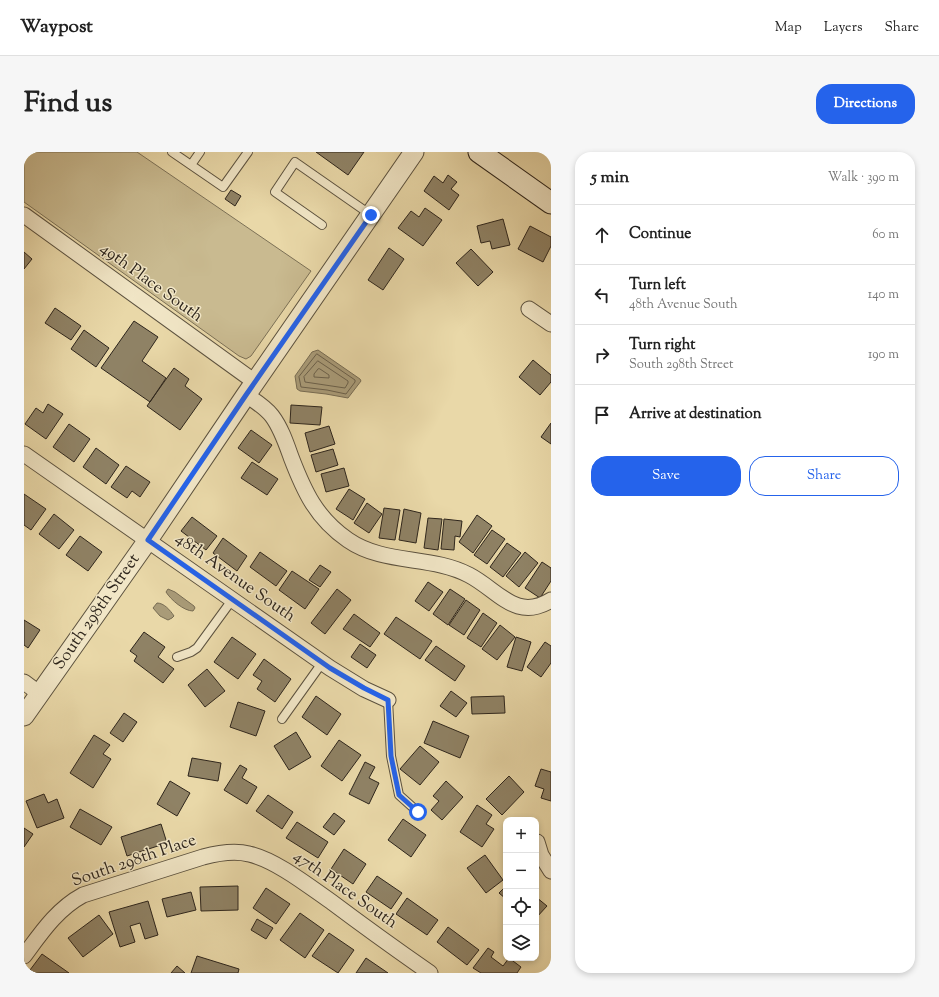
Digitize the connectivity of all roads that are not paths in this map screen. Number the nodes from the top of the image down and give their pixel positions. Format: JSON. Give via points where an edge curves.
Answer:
{"nodes":[{"id":1,"x":172,"y":152,"type":"edge"},
{"id":2,"x":200,"y":152,"type":"edge"},
{"id":3,"x":248,"y":152,"type":"edge"},
{"id":4,"x":414,"y":152,"type":"edge"},
{"id":5,"x":479,"y":152,"type":"edge"},
{"id":6,"x":191,"y":165,"type":"junction"},
{"id":7,"x":551,"y":203,"type":"edge"},
{"id":8,"x":24,"y":215,"type":"edge"},
{"id":9,"x":371,"y":215,"type":"junction"},
{"id":10,"x":322,"y":225,"type":"dead end"},
{"id":11,"x":529,"y":308,"type":"dead end"},
{"id":12,"x":551,"y":324,"type":"edge"},
{"id":13,"x":251,"y":389,"type":"junction"},
{"id":14,"x":24,"y":454,"type":"edge"},
{"id":15,"x":148,"y":540,"type":"junction"},
{"id":16,"x":232,"y":600,"type":"junction"},
{"id":17,"x":551,"y":600,"type":"edge"},
{"id":18,"x":177,"y":657,"type":"dead end"},
{"id":19,"x":322,"y":663,"type":"junction"},
{"id":20,"x":24,"y":682,"type":"edge"},
{"id":21,"x":40,"y":694,"type":"junction"},
{"id":22,"x":388,"y":700,"type":"joint"},
{"id":23,"x":24,"y":716,"type":"edge"},
{"id":24,"x":282,"y":719,"type":"dead end"},
{"id":25,"x":418,"y":812,"type":"dead end"},
{"id":26,"x":539,"y":848,"type":"edge"},
{"id":27,"x":233,"y":852,"type":"joint"},
{"id":28,"x":551,"y":871,"type":"edge"},
{"id":29,"x":24,"y":956,"type":"edge"},
{"id":30,"x":430,"y":973,"type":"edge"}],
"edges":[{"from":1,"to":6,"type":"lane"},
{"from":2,"to":6,"type":"lane"},
{"from":3,"to":6,"type":"lane","via":[[223,187]]},
{"from":4,"to":9,"type":"street","name":"South 298th Street"},
{"from":5,"to":7,"type":"main road"},
{"from":8,"to":13,"type":"street","name":"49th Place South"},
{"from":9,"to":10,"type":"lane","via":[[295,162],[275,192]]},
{"from":9,"to":13,"type":"street","name":"South 298th Street"},
{"from":11,"to":12,"type":"street"},
{"from":13,"to":15,"type":"street","name":"South 298th Street"},
{"from":13,"to":17,"type":"street","name":"49th Place South","via":[[276,420],[309,500],[327,523],[348,540],[366,550],[387,556],[461,571],[523,608],[537,607]]},
{"from":14,"to":15,"type":"street","name":"48th Avenue South"},
{"from":15,"to":16,"type":"street","name":"48th Avenue South"},
{"from":15,"to":21,"type":"street","name":"South 298th Street"},
{"from":16,"to":18,"type":"lane","via":[[197,648]]},
{"from":16,"to":19,"type":"street","name":"48th Avenue South"},
{"from":19,"to":22,"type":"street","name":"48th Avenue South"},
{"from":19,"to":24,"type":"lane"},
{"from":20,"to":21,"type":"street"},
{"from":21,"to":23,"type":"street","name":"South 298th Street"},
{"from":22,"to":25,"type":"lane","via":[[391,756],[399,795]]},
{"from":26,"to":28,"type":"street"},
{"from":27,"to":29,"type":"street","name":"South 298th Place","via":[[203,857],[83,895],[59,912]]},
{"from":27,"to":30,"type":"street","name":"47th Place South","via":[[248,853],[275,865]]}]}
